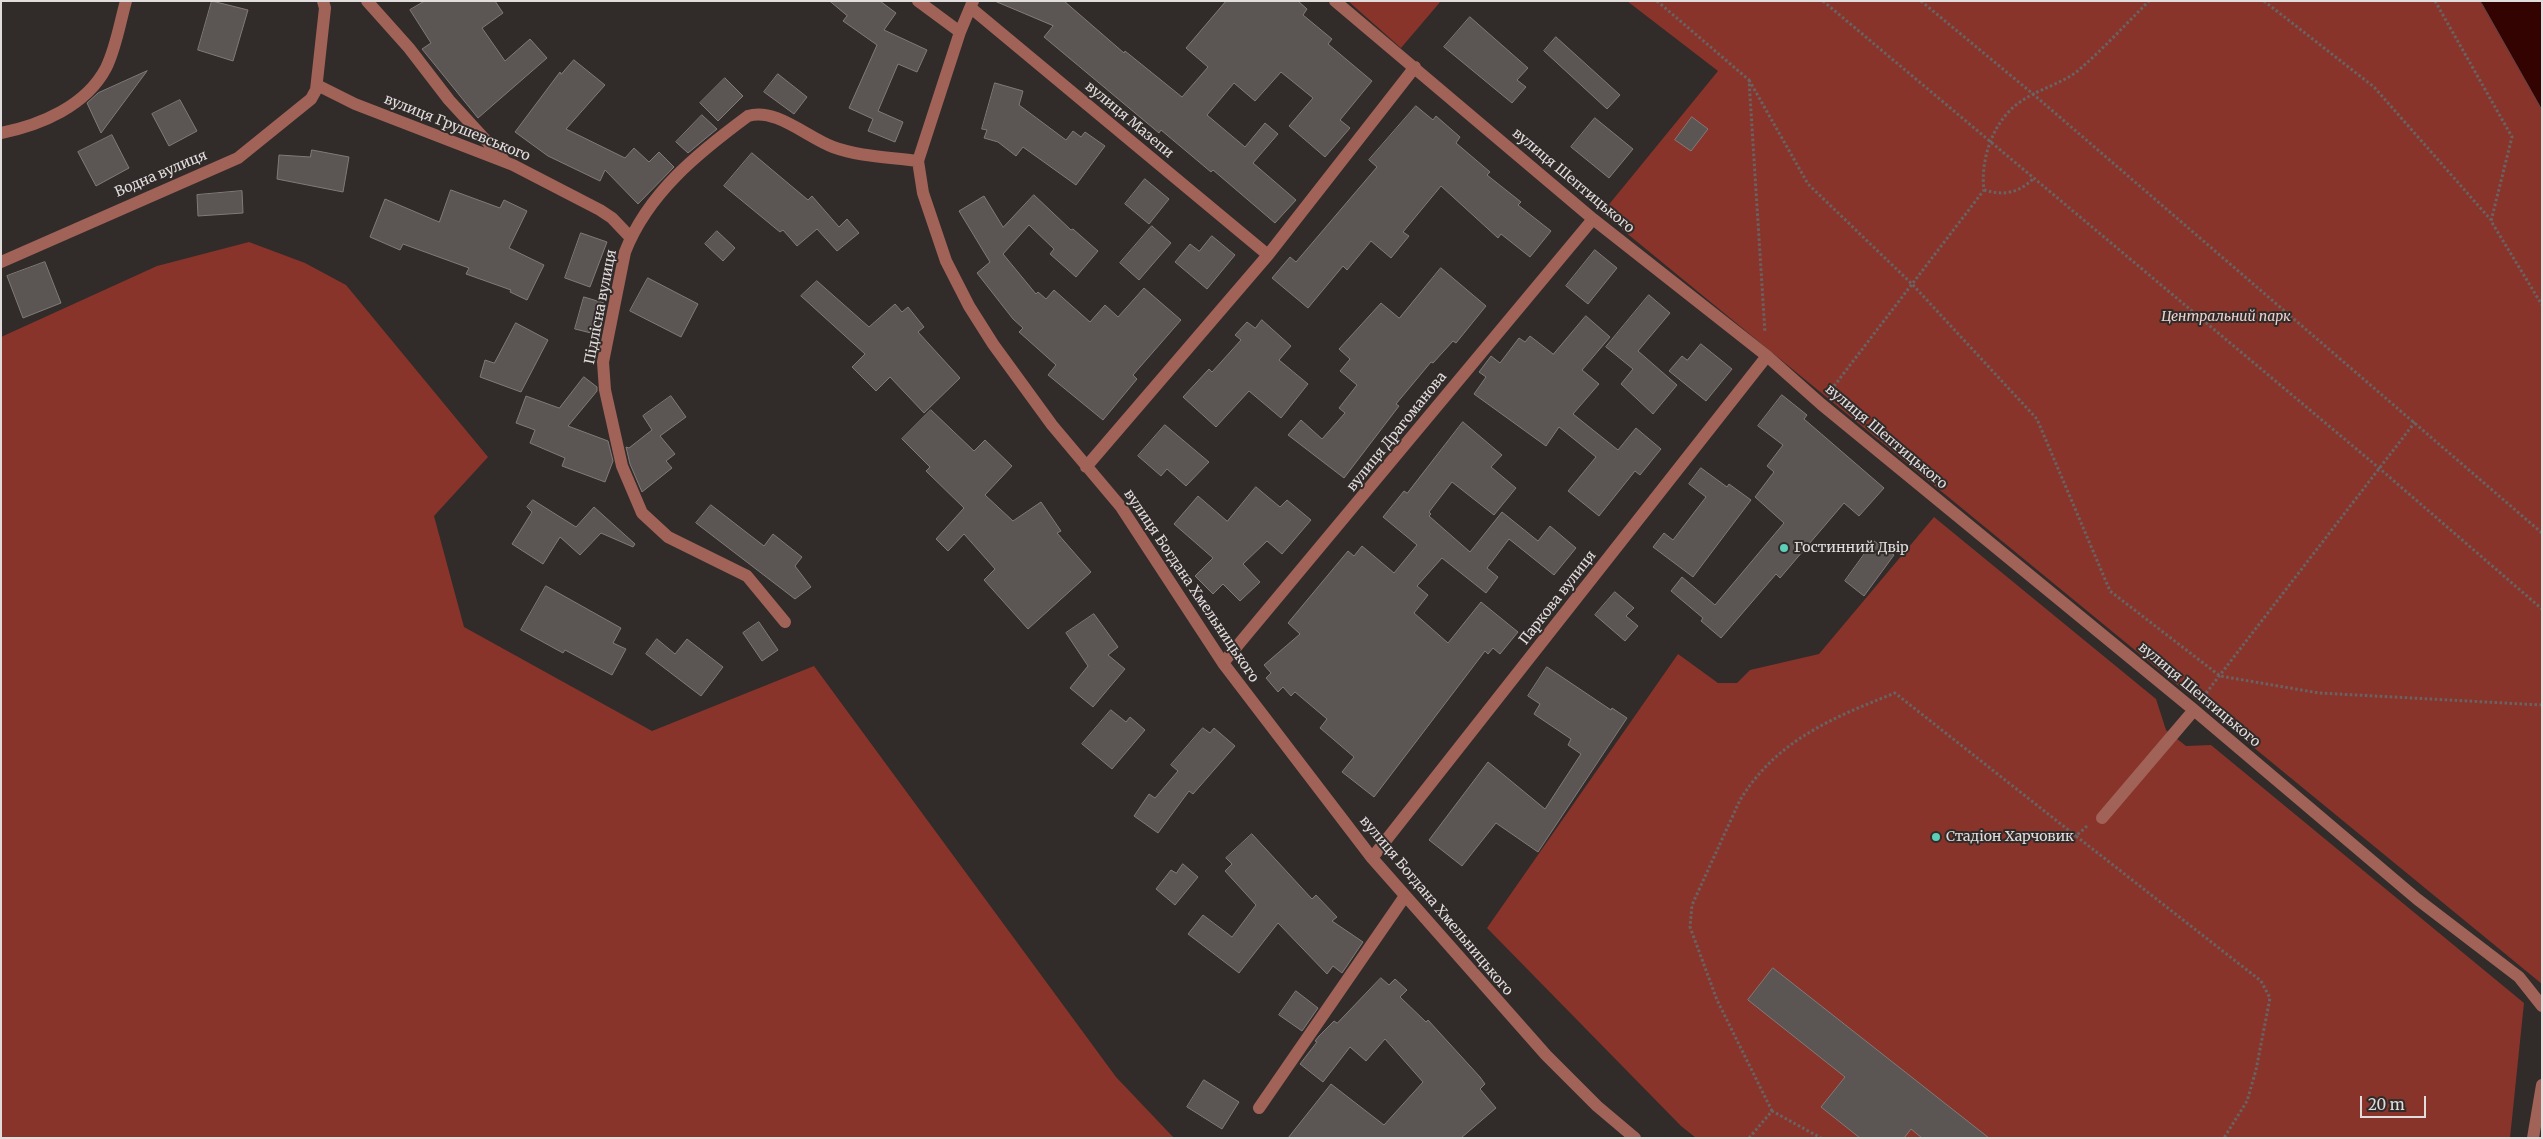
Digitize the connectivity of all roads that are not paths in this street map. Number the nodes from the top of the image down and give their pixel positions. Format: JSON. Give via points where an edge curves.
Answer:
{"nodes":[{"id":1,"x":126,"y":1,"type":"edge"},
{"id":2,"x":323,"y":1,"type":"edge"},
{"id":3,"x":367,"y":1,"type":"edge"},
{"id":4,"x":918,"y":1,"type":"edge"},
{"id":5,"x":1335,"y":1,"type":"edge"},
{"id":6,"x":972,"y":5,"type":"edge"},
{"id":7,"x":960,"y":32,"type":"junction"},
{"id":8,"x":1415,"y":67,"type":"junction"},
{"id":9,"x":317,"y":88,"type":"junction"},
{"id":10,"x":1,"y":132,"type":"edge"},
{"id":11,"x":504,"y":161,"type":"junction"},
{"id":12,"x":918,"y":161,"type":"junction"},
{"id":13,"x":1593,"y":219,"type":"junction"},
{"id":14,"x":631,"y":238,"type":"junction"},
{"id":15,"x":1268,"y":254,"type":"junction"},
{"id":16,"x":1,"y":262,"type":"edge"},
{"id":17,"x":1767,"y":356,"type":"junction"},
{"id":18,"x":1086,"y":467,"type":"junction"},
{"id":19,"x":785,"y":622,"type":"dead end"},
{"id":20,"x":1223,"y":663,"type":"junction"},
{"id":21,"x":2194,"y":710,"type":"junction"},
{"id":22,"x":2102,"y":818,"type":"road end"},
{"id":23,"x":1372,"y":858,"type":"junction"},
{"id":24,"x":1405,"y":896,"type":"junction"},
{"id":25,"x":2542,"y":1006,"type":"edge"},
{"id":26,"x":2542,"y":1085,"type":"edge"},
{"id":27,"x":1259,"y":1108,"type":"dead end"},
{"id":28,"x":1635,"y":1138,"type":"edge"},
{"id":29,"x":2533,"y":1138,"type":"edge"}],
"edges":[{"from":1,"to":10,"type":"street","via":[[106,67],[89,92],[62,113]]},
{"from":2,"to":9,"type":"street"},
{"from":3,"to":11,"type":"street"},
{"from":4,"to":7,"type":"street"},
{"from":5,"to":8,"type":"street","name":"вулиця Шептицького"},
{"from":6,"to":7,"type":"street","name":"вулиця Богдана Хмельницького"},
{"from":6,"to":15,"type":"street","name":"вулиця Мазепи"},
{"from":7,"to":12,"type":"street","name":"вулиця Богдана Хмельницького"},
{"from":8,"to":13,"type":"street","name":"вулиця Шептицького"},
{"from":8,"to":15,"type":"street"},
{"from":9,"to":11,"type":"street","name":"вулиця Грушевського"},
{"from":9,"to":16,"type":"street","name":"Водна вулиця","via":[[311,99],[238,158]]},
{"from":11,"to":14,"type":"street","name":"вулиця Грушевського","via":[[600,210]]},
{"from":12,"to":14,"type":"street","name":"Підлісна вулиця","via":[[850,152],[819,141],[769,115],[754,114],[709,145],[676,176],[649,207]]},
{"from":12,"to":18,"type":"street","name":"вулиця Богдана Хмельницького","via":[[922,193],[946,261],[969,306],[993,344]]},
{"from":13,"to":17,"type":"street","name":"вулиця Шептицького"},
{"from":13,"to":20,"type":"street","name":"вулиця Драгоманова"},
{"from":14,"to":19,"type":"street","name":"Підлісна вулиця","via":[[625,252],[603,362],[605,390],[622,466],[642,513],[668,537],[747,576]]},
{"from":15,"to":18,"type":"street"},
{"from":17,"to":21,"type":"street","name":"вулиця Шептицького"},
{"from":17,"to":23,"type":"street","name":"Паркова вулиця"},
{"from":18,"to":20,"type":"street","name":"вулиця Богдана Хмельницького","via":[[1121,507]]},
{"from":20,"to":23,"type":"street","name":"вулиця Богдана Хмельницького"},
{"from":21,"to":22,"type":"street"},
{"from":21,"to":25,"type":"street","name":"вулиця Шептицького","via":[[2417,899],[2519,976]]},
{"from":23,"to":24,"type":"street","name":"вулиця Богдана Хмельницького"},
{"from":24,"to":27,"type":"street"},
{"from":24,"to":28,"type":"street","name":"вулиця Богдана Хмельницького","via":[[1546,1055],[1597,1106]]},
{"from":26,"to":29,"type":"street"}]}
